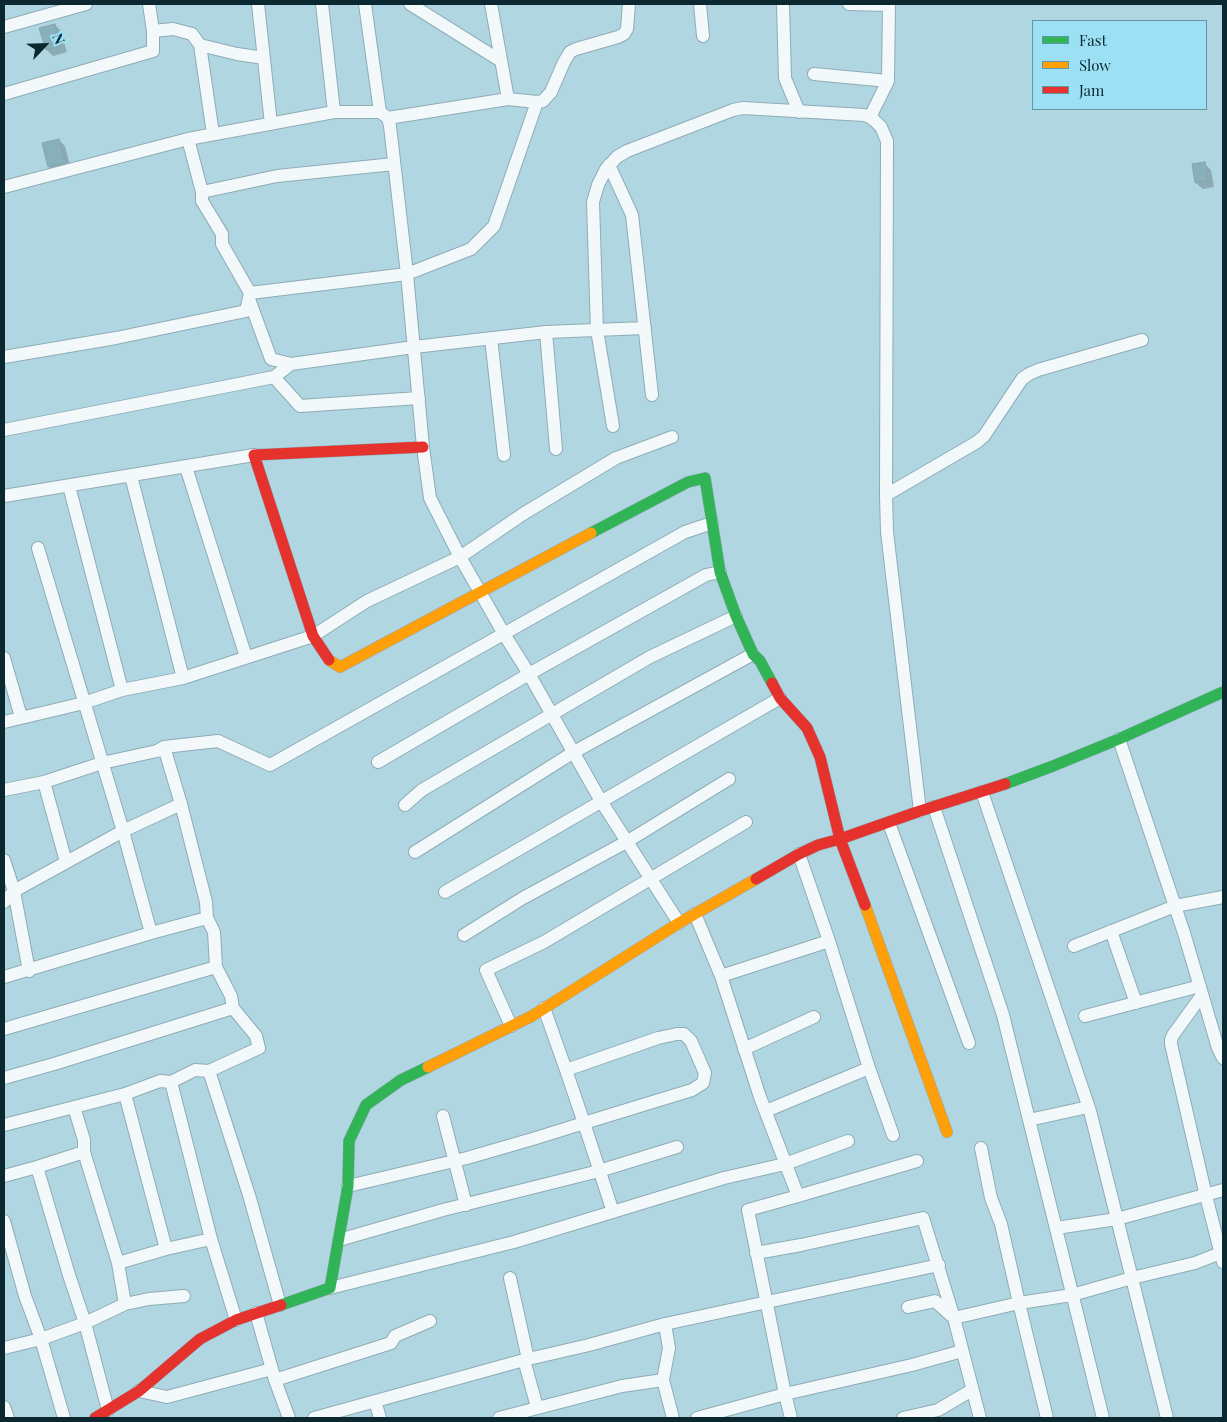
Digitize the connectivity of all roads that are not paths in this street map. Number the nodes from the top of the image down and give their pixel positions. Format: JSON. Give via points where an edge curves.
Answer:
{"nodes":[{"id":1,"x":86,"y":4,"type":"edge"},
{"id":2,"x":149,"y":4,"type":"edge"},
{"id":3,"x":258,"y":4,"type":"edge"},
{"id":4,"x":322,"y":4,"type":"edge"},
{"id":5,"x":365,"y":4,"type":"edge"},
{"id":6,"x":410,"y":4,"type":"edge"},
{"id":7,"x":491,"y":4,"type":"edge"},
{"id":8,"x":629,"y":4,"type":"edge"},
{"id":9,"x":700,"y":4,"type":"edge"},
{"id":10,"x":783,"y":4,"type":"edge"},
{"id":11,"x":848,"y":4,"type":"edge"},
{"id":12,"x":889,"y":4,"type":"edge"},
{"id":13,"x":4,"y":27,"type":"edge"},
{"id":14,"x":154,"y":31,"type":"junction"},
{"id":15,"x":703,"y":36,"type":"dead end"},
{"id":16,"x":200,"y":45,"type":"junction"},
{"id":17,"x":264,"y":58,"type":"junction"},
{"id":18,"x":501,"y":61,"type":"junction"},
{"id":19,"x":814,"y":74,"type":"dead end"},
{"id":20,"x":888,"y":81,"type":"junction"},
{"id":21,"x":4,"y":94,"type":"edge"},
{"id":22,"x":508,"y":99,"type":"junction"},
{"id":23,"x":537,"y":102,"type":"junction"},
{"id":24,"x":334,"y":112,"type":"junction"},
{"id":25,"x":799,"y":112,"type":"junction"},
{"id":26,"x":384,"y":115,"type":"junction"},
{"id":27,"x":870,"y":117,"type":"junction"},
{"id":28,"x":271,"y":124,"type":"junction"},
{"id":29,"x":213,"y":134,"type":"junction"},
{"id":30,"x":188,"y":139,"type":"junction"},
{"id":31,"x":394,"y":164,"type":"junction"},
{"id":32,"x":609,"y":165,"type":"junction"},
{"id":33,"x":4,"y":187,"type":"edge"},
{"id":34,"x":202,"y":192,"type":"junction"},
{"id":35,"x":407,"y":274,"type":"junction"},
{"id":36,"x":250,"y":295,"type":"junction"},
{"id":37,"x":644,"y":328,"type":"junction"},
{"id":38,"x":597,"y":330,"type":"junction"},
{"id":39,"x":546,"y":332,"type":"junction"},
{"id":40,"x":491,"y":338,"type":"junction"},
{"id":41,"x":1142,"y":340,"type":"dead end"},
{"id":42,"x":414,"y":347,"type":"junction"},
{"id":43,"x":4,"y":357,"type":"edge"},
{"id":44,"x":291,"y":364,"type":"junction"},
{"id":45,"x":274,"y":377,"type":"junction"},
{"id":46,"x":652,"y":395,"type":"dead end"},
{"id":47,"x":419,"y":398,"type":"junction"},
{"id":48,"x":613,"y":426,"type":"dead end"},
{"id":49,"x":4,"y":430,"type":"edge"},
{"id":50,"x":672,"y":437,"type":"dead end"},
{"id":51,"x":423,"y":448,"type":"junction"},
{"id":52,"x":556,"y":449,"type":"dead end"},
{"id":53,"x":504,"y":455,"type":"dead end"},
{"id":54,"x":254,"y":456,"type":"junction"},
{"id":55,"x":186,"y":467,"type":"junction"},
{"id":56,"x":131,"y":476,"type":"junction"},
{"id":57,"x":69,"y":486,"type":"junction"},
{"id":58,"x":886,"y":495,"type":"junction"},
{"id":59,"x":4,"y":496,"type":"edge"},
{"id":60,"x":712,"y":523,"type":"junction"},
{"id":61,"x":38,"y":548,"type":"dead end"},
{"id":62,"x":460,"y":557,"type":"junction"},
{"id":63,"x":720,"y":572,"type":"junction"},
{"id":64,"x":480,"y":592,"type":"junction"},
{"id":65,"x":736,"y":616,"type":"junction"},
{"id":66,"x":504,"y":634,"type":"junction"},
{"id":67,"x":313,"y":636,"type":"junction"},
{"id":68,"x":753,"y":654,"type":"junction"},
{"id":69,"x":246,"y":657,"type":"junction"},
{"id":70,"x":4,"y":658,"type":"edge"},
{"id":71,"x":529,"y":674,"type":"junction"},
{"id":72,"x":184,"y":678,"type":"junction"},
{"id":73,"x":122,"y":690,"type":"junction"},
{"id":74,"x":1223,"y":692,"type":"edge"},
{"id":75,"x":780,"y":698,"type":"junction"},
{"id":76,"x":84,"y":703,"type":"junction"},
{"id":77,"x":552,"y":714,"type":"junction"},
{"id":78,"x":21,"y":717,"type":"junction"},
{"id":79,"x":4,"y":722,"type":"edge"},
{"id":80,"x":1119,"y":739,"type":"junction"},
{"id":81,"x":164,"y":747,"type":"junction"},
{"id":82,"x":574,"y":752,"type":"junction"},
{"id":83,"x":378,"y":762,"type":"dead end"},
{"id":84,"x":102,"y":763,"type":"junction"},
{"id":85,"x":729,"y":779,"type":"dead end"},
{"id":86,"x":44,"y":782,"type":"junction"},
{"id":87,"x":4,"y":790,"type":"edge"},
{"id":88,"x":982,"y":792,"type":"junction"},
{"id":89,"x":601,"y":801,"type":"junction"},
{"id":90,"x":181,"y":804,"type":"junction"},
{"id":91,"x":405,"y":804,"type":"dead end"},
{"id":92,"x":934,"y":807,"type":"junction"},
{"id":93,"x":920,"y":811,"type":"junction"},
{"id":94,"x":746,"y":822,"type":"dead end"},
{"id":95,"x":889,"y":823,"type":"junction"},
{"id":96,"x":123,"y":831,"type":"junction"},
{"id":97,"x":840,"y":839,"type":"junction"},
{"id":98,"x":628,"y":841,"type":"junction"},
{"id":99,"x":415,"y":852,"type":"dead end"},
{"id":100,"x":799,"y":854,"type":"junction"},
{"id":101,"x":4,"y":860,"type":"edge"},
{"id":102,"x":66,"y":862,"type":"junction"},
{"id":103,"x":651,"y":878,"type":"junction"},
{"id":104,"x":14,"y":891,"type":"junction"},
{"id":105,"x":445,"y":892,"type":"dead end"},
{"id":106,"x":1223,"y":897,"type":"edge"},
{"id":107,"x":4,"y":902,"type":"edge"},
{"id":108,"x":1175,"y":906,"type":"junction"},
{"id":109,"x":695,"y":914,"type":"junction"},
{"id":110,"x":207,"y":918,"type":"junction"},
{"id":111,"x":679,"y":923,"type":"junction"},
{"id":112,"x":1111,"y":931,"type":"junction"},
{"id":113,"x":151,"y":933,"type":"junction"},
{"id":114,"x":464,"y":935,"type":"dead end"},
{"id":115,"x":829,"y":941,"type":"junction"},
{"id":116,"x":1074,"y":946,"type":"dead end"},
{"id":117,"x":216,"y":967,"type":"junction"},
{"id":118,"x":29,"y":971,"type":"junction"},
{"id":119,"x":721,"y":976,"type":"junction"},
{"id":120,"x":4,"y":977,"type":"edge"},
{"id":121,"x":1201,"y":991,"type":"junction"},
{"id":122,"x":1136,"y":1003,"type":"junction"},
{"id":123,"x":233,"y":1008,"type":"junction"},
{"id":124,"x":544,"y":1008,"type":"junction"},
{"id":125,"x":1085,"y":1016,"type":"dead end"},
{"id":126,"x":814,"y":1017,"type":"dead end"},
{"id":127,"x":511,"y":1026,"type":"junction"},
{"id":128,"x":4,"y":1029,"type":"edge"},
{"id":129,"x":969,"y":1043,"type":"dead end"},
{"id":130,"x":744,"y":1049,"type":"junction"},
{"id":131,"x":1223,"y":1058,"type":"edge"},
{"id":132,"x":869,"y":1068,"type":"junction"},
{"id":133,"x":566,"y":1070,"type":"junction"},
{"id":134,"x":209,"y":1071,"type":"junction"},
{"id":135,"x":4,"y":1078,"type":"edge"},
{"id":136,"x":171,"y":1082,"type":"junction"},
{"id":137,"x":125,"y":1094,"type":"junction"},
{"id":138,"x":74,"y":1107,"type":"junction"},
{"id":139,"x":1088,"y":1107,"type":"junction"},
{"id":140,"x":766,"y":1111,"type":"junction"},
{"id":141,"x":443,"y":1116,"type":"dead end"},
{"id":142,"x":1029,"y":1120,"type":"junction"},
{"id":143,"x":584,"y":1123,"type":"junction"},
{"id":144,"x":4,"y":1125,"type":"edge"},
{"id":145,"x":947,"y":1132,"type":"dead end"},
{"id":146,"x":893,"y":1135,"type":"dead end"},
{"id":147,"x":848,"y":1141,"type":"dead end"},
{"id":148,"x":678,"y":1147,"type":"dead end"},
{"id":149,"x":981,"y":1148,"type":"dead end"},
{"id":150,"x":84,"y":1152,"type":"junction"},
{"id":151,"x":454,"y":1161,"type":"junction"},
{"id":152,"x":917,"y":1161,"type":"dead end"},
{"id":153,"x":785,"y":1164,"type":"junction"},
{"id":154,"x":37,"y":1167,"type":"junction"},
{"id":155,"x":599,"y":1170,"type":"junction"},
{"id":156,"x":4,"y":1176,"type":"edge"},
{"id":157,"x":348,"y":1186,"type":"junction"},
{"id":158,"x":1223,"y":1190,"type":"edge"},
{"id":159,"x":798,"y":1196,"type":"junction"},
{"id":160,"x":1206,"y":1196,"type":"junction"},
{"id":161,"x":466,"y":1205,"type":"junction"},
{"id":162,"x":613,"y":1212,"type":"junction"},
{"id":163,"x":1117,"y":1219,"type":"junction"},
{"id":164,"x":4,"y":1221,"type":"edge"},
{"id":165,"x":1056,"y":1228,"type":"junction"},
{"id":166,"x":1219,"y":1231,"type":"edge"},
{"id":167,"x":211,"y":1240,"type":"junction"},
{"id":168,"x":339,"y":1240,"type":"junction"},
{"id":169,"x":166,"y":1248,"type":"junction"},
{"id":170,"x":756,"y":1253,"type":"junction"},
{"id":171,"x":1222,"y":1256,"type":"edge"},
{"id":172,"x":118,"y":1263,"type":"junction"},
{"id":173,"x":939,"y":1265,"type":"junction"},
{"id":174,"x":510,"y":1278,"type":"dead end"},
{"id":175,"x":1132,"y":1278,"type":"junction"},
{"id":176,"x":330,"y":1288,"type":"junction"},
{"id":177,"x":1072,"y":1295,"type":"junction"},
{"id":178,"x":184,"y":1296,"type":"dead end"},
{"id":179,"x":767,"y":1302,"type":"junction"},
{"id":180,"x":1019,"y":1303,"type":"junction"},
{"id":181,"x":125,"y":1304,"type":"junction"},
{"id":182,"x":280,"y":1305,"type":"junction"},
{"id":183,"x":908,"y":1307,"type":"dead end"},
{"id":184,"x":256,"y":1313,"type":"junction"},
{"id":185,"x":954,"y":1318,"type":"junction"},
{"id":186,"x":236,"y":1320,"type":"junction"},
{"id":187,"x":430,"y":1322,"type":"dead end"},
{"id":188,"x":85,"y":1323,"type":"junction"},
{"id":189,"x":665,"y":1324,"type":"junction"},
{"id":190,"x":41,"y":1339,"type":"junction"},
{"id":191,"x":4,"y":1348,"type":"edge"},
{"id":192,"x":962,"y":1351,"type":"junction"},
{"id":193,"x":526,"y":1360,"type":"junction"},
{"id":194,"x":274,"y":1374,"type":"junction"},
{"id":195,"x":663,"y":1380,"type":"junction"},
{"id":196,"x":972,"y":1390,"type":"junction"},
{"id":197,"x":138,"y":1391,"type":"junction"},
{"id":198,"x":785,"y":1394,"type":"junction"},
{"id":199,"x":375,"y":1401,"type":"junction"},
{"id":200,"x":4,"y":1407,"type":"edge"},
{"id":201,"x":537,"y":1408,"type":"junction"},
{"id":202,"x":108,"y":1410,"type":"junction"},
{"id":203,"x":8,"y":1418,"type":"edge"},
{"id":204,"x":64,"y":1418,"type":"edge"},
{"id":205,"x":95,"y":1418,"type":"edge"},
{"id":206,"x":288,"y":1418,"type":"edge"},
{"id":207,"x":314,"y":1418,"type":"edge"},
{"id":208,"x":380,"y":1418,"type":"edge"},
{"id":209,"x":499,"y":1418,"type":"edge"},
{"id":210,"x":673,"y":1418,"type":"edge"},
{"id":211,"x":697,"y":1418,"type":"edge"},
{"id":212,"x":791,"y":1418,"type":"edge"},
{"id":213,"x":904,"y":1418,"type":"edge"},
{"id":214,"x":980,"y":1418,"type":"edge"},
{"id":215,"x":1047,"y":1418,"type":"edge"},
{"id":216,"x":1103,"y":1418,"type":"edge"},
{"id":217,"x":1167,"y":1418,"type":"edge"}],
"edges":[{"from":1,"to":13,"type":"street"},
{"from":2,"to":14,"type":"street"},
{"from":3,"to":17,"type":"street"},
{"from":4,"to":24,"type":"street"},
{"from":5,"to":26,"type":"street"},
{"from":6,"to":18,"type":"street"},
{"from":7,"to":18,"type":"street"},
{"from":8,"to":23,"type":"street","via":[[624,34],[570,52],[548,97]]},
{"from":9,"to":15,"type":"street"},
{"from":10,"to":25,"type":"street","via":[[785,78]]},
{"from":11,"to":12,"type":"street"},
{"from":12,"to":20,"type":"street"},
{"from":14,"to":16,"type":"street","via":[[173,29],[192,34]]},
{"from":14,"to":21,"type":"street","via":[[153,51]]},
{"from":16,"to":17,"type":"street"},
{"from":16,"to":29,"type":"street"},
{"from":17,"to":28,"type":"street"},
{"from":18,"to":22,"type":"street"},
{"from":19,"to":20,"type":"street"},
{"from":20,"to":27,"type":"street"},
{"from":22,"to":23,"type":"street"},
{"from":22,"to":26,"type":"street"},
{"from":23,"to":35,"type":"street","via":[[494,226],[471,249]]},
{"from":24,"to":26,"type":"street"},
{"from":24,"to":28,"type":"street"},
{"from":25,"to":27,"type":"street"},
{"from":25,"to":32,"type":"street","via":[[733,110],[626,151]]},
{"from":26,"to":31,"type":"street","via":[[390,126]]},
{"from":27,"to":58,"type":"street","via":[[881,127],[887,141]]},
{"from":28,"to":29,"type":"street"},
{"from":29,"to":30,"type":"street"},
{"from":30,"to":33,"type":"street"},
{"from":30,"to":34,"type":"street"},
{"from":31,"to":34,"type":"street","via":[[277,176]]},
{"from":31,"to":35,"type":"street"},
{"from":32,"to":37,"type":"street","via":[[632,215]]},
{"from":32,"to":38,"type":"street","via":[[593,202]]},
{"from":34,"to":36,"type":"street","via":[[202,200],[222,234],[222,244]]},
{"from":35,"to":36,"type":"street"},
{"from":35,"to":42,"type":"street"},
{"from":36,"to":43,"type":"street","via":[[246,311]]},
{"from":36,"to":44,"type":"street","via":[[271,359]]},
{"from":37,"to":38,"type":"street"},
{"from":37,"to":46,"type":"street"},
{"from":38,"to":39,"type":"street"},
{"from":38,"to":48,"type":"street"},
{"from":39,"to":40,"type":"street"},
{"from":39,"to":52,"type":"street"},
{"from":40,"to":42,"type":"street"},
{"from":40,"to":53,"type":"street"},
{"from":41,"to":58,"type":"street","via":[[1029,374],[1022,379],[977,442]]},
{"from":42,"to":44,"type":"street"},
{"from":42,"to":47,"type":"street"},
{"from":44,"to":45,"type":"street"},
{"from":45,"to":47,"type":"street","via":[[300,406]]},
{"from":45,"to":49,"type":"street"},
{"from":47,"to":51,"type":"street"},
{"from":50,"to":62,"type":"street","via":[[616,458],[523,514]]},
{"from":51,"to":54,"type":"street"},
{"from":51,"to":62,"type":"street","via":[[430,498]]},
{"from":54,"to":55,"type":"street"},
{"from":54,"to":67,"type":"street"},
{"from":55,"to":56,"type":"street"},
{"from":55,"to":69,"type":"street"},
{"from":56,"to":57,"type":"street"},
{"from":56,"to":72,"type":"street"},
{"from":57,"to":59,"type":"street"},
{"from":57,"to":73,"type":"street"},
{"from":58,"to":93,"type":"street","via":[[887,532]]},
{"from":60,"to":63,"type":"street"},
{"from":60,"to":64,"type":"street","via":[[705,478],[688,482]]},
{"from":60,"to":66,"type":"street","via":[[685,532]]},
{"from":61,"to":76,"type":"street"},
{"from":62,"to":64,"type":"street"},
{"from":62,"to":67,"type":"street","via":[[367,601]]},
{"from":63,"to":65,"type":"street"},
{"from":63,"to":71,"type":"street","via":[[706,575]]},
{"from":64,"to":66,"type":"street"},
{"from":64,"to":67,"type":"street","via":[[340,667],[327,658]]},
{"from":65,"to":68,"type":"street"},
{"from":65,"to":77,"type":"street","via":[[650,657]]},
{"from":66,"to":71,"type":"street"},
{"from":66,"to":81,"type":"street","via":[[270,765],[218,741]]},
{"from":67,"to":69,"type":"street"},
{"from":68,"to":75,"type":"street"},
{"from":68,"to":82,"type":"street"},
{"from":69,"to":72,"type":"street"},
{"from":70,"to":78,"type":"street"},
{"from":71,"to":77,"type":"street"},
{"from":71,"to":83,"type":"street"},
{"from":72,"to":73,"type":"street"},
{"from":73,"to":76,"type":"street"},
{"from":74,"to":80,"type":"street"},
{"from":75,"to":89,"type":"street"},
{"from":75,"to":97,"type":"street","via":[[807,728],[820,757]]},
{"from":76,"to":78,"type":"street"},
{"from":76,"to":84,"type":"street"},
{"from":77,"to":82,"type":"street"},
{"from":77,"to":91,"type":"street","via":[[422,790]]},
{"from":78,"to":79,"type":"street"},
{"from":80,"to":88,"type":"street"},
{"from":80,"to":108,"type":"street"},
{"from":81,"to":84,"type":"street"},
{"from":81,"to":90,"type":"street"},
{"from":82,"to":89,"type":"street"},
{"from":82,"to":99,"type":"street"},
{"from":84,"to":86,"type":"street"},
{"from":84,"to":96,"type":"street"},
{"from":85,"to":98,"type":"street"},
{"from":86,"to":87,"type":"street"},
{"from":86,"to":102,"type":"street"},
{"from":88,"to":92,"type":"street"},
{"from":88,"to":139,"type":"street"},
{"from":89,"to":98,"type":"street"},
{"from":89,"to":105,"type":"street"},
{"from":90,"to":96,"type":"street"},
{"from":90,"to":110,"type":"street","via":[[206,902]]},
{"from":92,"to":93,"type":"street"},
{"from":92,"to":142,"type":"street","via":[[1001,1007]]},
{"from":93,"to":95,"type":"street"},
{"from":94,"to":103,"type":"street"},
{"from":95,"to":97,"type":"street"},
{"from":95,"to":129,"type":"street"},
{"from":96,"to":102,"type":"street"},
{"from":96,"to":113,"type":"street"},
{"from":97,"to":100,"type":"street"},
{"from":97,"to":145,"type":"street"},
{"from":98,"to":103,"type":"street"},
{"from":98,"to":114,"type":"street","via":[[523,898]]},
{"from":100,"to":109,"type":"street"},
{"from":100,"to":115,"type":"street"},
{"from":101,"to":104,"type":"street"},
{"from":102,"to":104,"type":"street"},
{"from":103,"to":111,"type":"street"},
{"from":103,"to":127,"type":"street","via":[[544,942],[486,970]]},
{"from":104,"to":107,"type":"street"},
{"from":104,"to":118,"type":"street"},
{"from":106,"to":108,"type":"street"},
{"from":108,"to":112,"type":"street"},
{"from":108,"to":121,"type":"street"},
{"from":109,"to":111,"type":"street"},
{"from":109,"to":119,"type":"street"},
{"from":110,"to":113,"type":"street"},
{"from":110,"to":117,"type":"street","via":[[214,932]]},
{"from":111,"to":124,"type":"street"},
{"from":112,"to":116,"type":"street"},
{"from":112,"to":122,"type":"street"},
{"from":113,"to":118,"type":"street"},
{"from":115,"to":119,"type":"street"},
{"from":115,"to":132,"type":"street"},
{"from":117,"to":123,"type":"street","via":[[231,996]]},
{"from":117,"to":128,"type":"street"},
{"from":118,"to":120,"type":"street"},
{"from":119,"to":130,"type":"street"},
{"from":121,"to":122,"type":"street"},
{"from":121,"to":131,"type":"street"},
{"from":121,"to":160,"type":"street","via":[[1171,1040]]},
{"from":122,"to":125,"type":"street"},
{"from":123,"to":134,"type":"street","via":[[256,1036],[259,1048]]},
{"from":123,"to":135,"type":"street"},
{"from":124,"to":127,"type":"street"},
{"from":124,"to":133,"type":"street"},
{"from":126,"to":130,"type":"street"},
{"from":127,"to":157,"type":"street","via":[[401,1080],[366,1105],[350,1141]]},
{"from":130,"to":140,"type":"street"},
{"from":132,"to":140,"type":"street"},
{"from":132,"to":146,"type":"street"},
{"from":133,"to":143,"type":"street"},
{"from":133,"to":143,"type":"street","via":[[658,1038],[684,1034],[691,1041],[705,1073],[703,1084],[692,1090]]},
{"from":134,"to":136,"type":"street","via":[[195,1070]]},
{"from":134,"to":182,"type":"street"},
{"from":136,"to":137,"type":"street","via":[[160,1081]]},
{"from":136,"to":167,"type":"street"},
{"from":137,"to":138,"type":"street"},
{"from":137,"to":169,"type":"street"},
{"from":138,"to":144,"type":"street"},
{"from":138,"to":150,"type":"street","via":[[84,1140]]},
{"from":139,"to":142,"type":"street"},
{"from":139,"to":163,"type":"street"},
{"from":140,"to":153,"type":"street"},
{"from":141,"to":151,"type":"street"},
{"from":142,"to":165,"type":"street"},
{"from":143,"to":151,"type":"street"},
{"from":143,"to":155,"type":"street"},
{"from":147,"to":153,"type":"street"},
{"from":148,"to":155,"type":"street"},
{"from":149,"to":180,"type":"street"},
{"from":150,"to":154,"type":"street"},
{"from":150,"to":172,"type":"street"},
{"from":151,"to":157,"type":"street"},
{"from":151,"to":161,"type":"street"},
{"from":152,"to":159,"type":"street"},
{"from":153,"to":159,"type":"street"},
{"from":153,"to":162,"type":"street","via":[[724,1178]]},
{"from":154,"to":156,"type":"street"},
{"from":154,"to":188,"type":"street"},
{"from":155,"to":161,"type":"street"},
{"from":155,"to":162,"type":"street"},
{"from":157,"to":168,"type":"street"},
{"from":158,"to":160,"type":"street"},
{"from":159,"to":170,"type":"street","via":[[748,1210]]},
{"from":160,"to":163,"type":"street"},
{"from":160,"to":166,"type":"street"},
{"from":161,"to":168,"type":"street"},
{"from":162,"to":176,"type":"street","via":[[514,1242]]},
{"from":163,"to":165,"type":"street"},
{"from":163,"to":175,"type":"street"},
{"from":164,"to":190,"type":"street","via":[[24,1296]]},
{"from":165,"to":177,"type":"street"},
{"from":166,"to":171,"type":"street"},
{"from":167,"to":169,"type":"street"},
{"from":167,"to":186,"type":"street"},
{"from":168,"to":176,"type":"street"},
{"from":169,"to":172,"type":"street"},
{"from":170,"to":173,"type":"street","via":[[923,1218]]},
{"from":170,"to":179,"type":"street"},
{"from":171,"to":175,"type":"street"},
{"from":172,"to":181,"type":"street"},
{"from":173,"to":179,"type":"street"},
{"from":173,"to":185,"type":"street"},
{"from":174,"to":193,"type":"street"},
{"from":175,"to":177,"type":"street"},
{"from":175,"to":217,"type":"street"},
{"from":176,"to":182,"type":"street"},
{"from":177,"to":180,"type":"street"},
{"from":177,"to":216,"type":"street"},
{"from":178,"to":181,"type":"street"},
{"from":179,"to":189,"type":"street"},
{"from":179,"to":198,"type":"street"},
{"from":180,"to":185,"type":"street"},
{"from":180,"to":215,"type":"street"},
{"from":181,"to":188,"type":"street"},
{"from":182,"to":184,"type":"street"},
{"from":183,"to":185,"type":"street","via":[[935,1301]]},
{"from":184,"to":186,"type":"street"},
{"from":184,"to":194,"type":"street"},
{"from":185,"to":192,"type":"street"},
{"from":186,"to":197,"type":"street","via":[[200,1339]]},
{"from":187,"to":194,"type":"street","via":[[395,1336],[391,1343]]},
{"from":188,"to":190,"type":"street"},
{"from":188,"to":202,"type":"street"},
{"from":189,"to":193,"type":"street"},
{"from":189,"to":195,"type":"street","via":[[669,1348]]},
{"from":190,"to":191,"type":"street"},
{"from":190,"to":204,"type":"street"},
{"from":192,"to":196,"type":"street"},
{"from":192,"to":198,"type":"street"},
{"from":193,"to":199,"type":"street"},
{"from":193,"to":201,"type":"street"},
{"from":194,"to":197,"type":"street","via":[[167,1397]]},
{"from":194,"to":206,"type":"street"},
{"from":195,"to":201,"type":"street","via":[[622,1386]]},
{"from":195,"to":210,"type":"street"},
{"from":196,"to":213,"type":"street","via":[[938,1410]]},
{"from":196,"to":214,"type":"street"},
{"from":197,"to":202,"type":"street"},
{"from":198,"to":211,"type":"street"},
{"from":198,"to":212,"type":"street"},
{"from":199,"to":207,"type":"street"},
{"from":199,"to":208,"type":"street"},
{"from":200,"to":203,"type":"street"},
{"from":201,"to":209,"type":"street"},
{"from":202,"to":205,"type":"street"}]}
